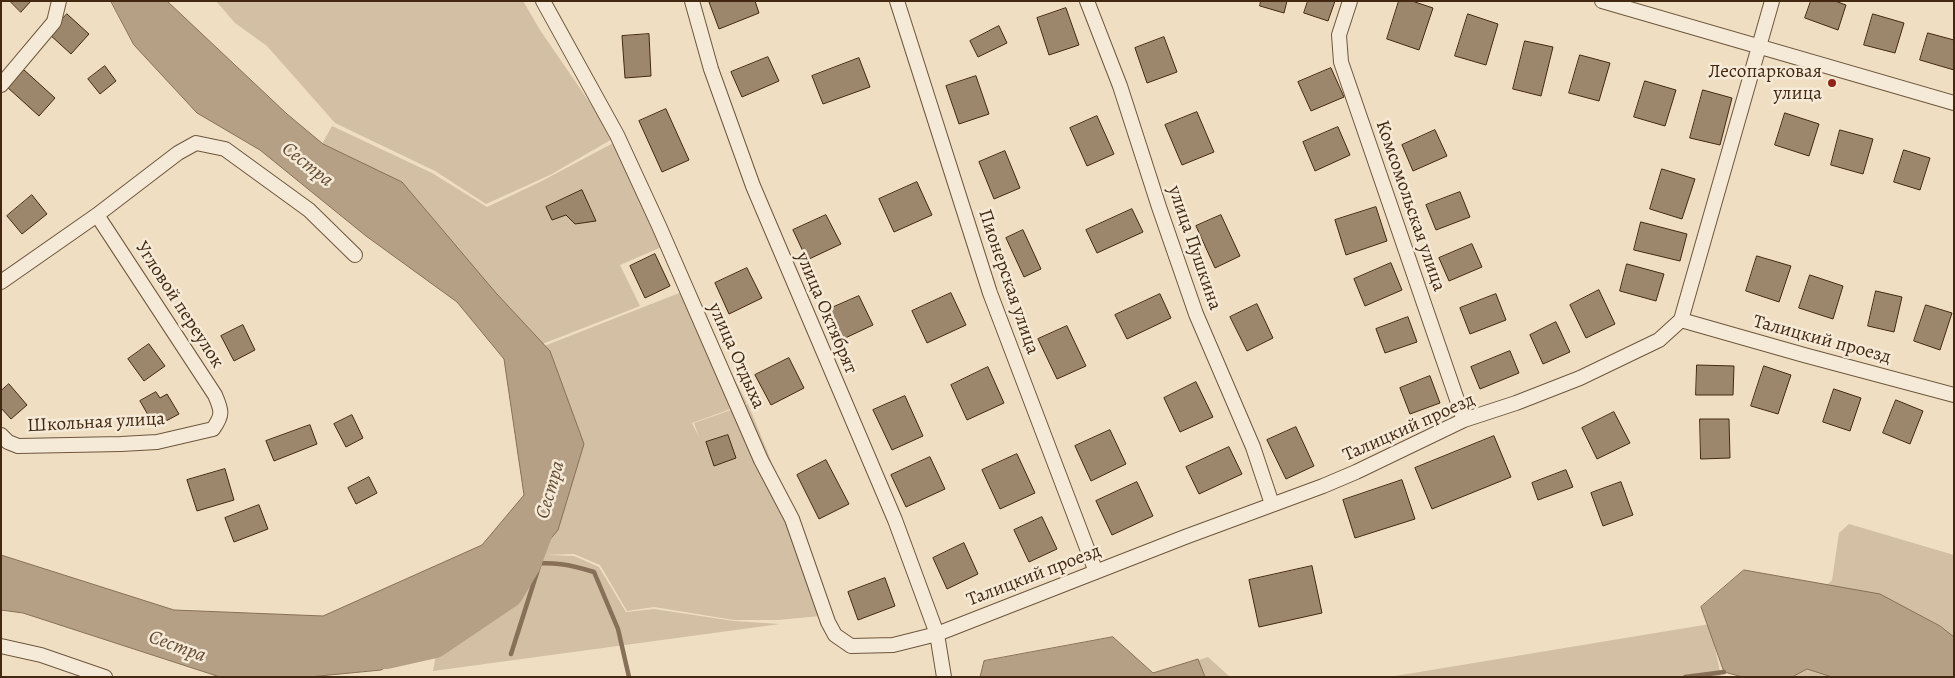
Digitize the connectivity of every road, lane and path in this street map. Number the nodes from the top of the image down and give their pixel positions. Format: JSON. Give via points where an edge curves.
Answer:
{"nodes":[{"id":1,"x":59,"y":1,"type":"edge"},
{"id":2,"x":543,"y":1,"type":"edge"},
{"id":3,"x":692,"y":1,"type":"edge"},
{"id":4,"x":896,"y":1,"type":"edge"},
{"id":5,"x":1087,"y":1,"type":"edge"},
{"id":6,"x":1350,"y":1,"type":"edge"},
{"id":7,"x":1602,"y":1,"type":"edge"},
{"id":8,"x":1772,"y":1,"type":"edge"},
{"id":9,"x":1758,"y":47,"type":"junction"},
{"id":10,"x":1,"y":85,"type":"edge"},
{"id":11,"x":1954,"y":103,"type":"edge"},
{"id":12,"x":97,"y":215,"type":"junction"},
{"id":13,"x":355,"y":255,"type":"dead end"},
{"id":14,"x":1,"y":282,"type":"edge"},
{"id":15,"x":1681,"y":320,"type":"junction"},
{"id":16,"x":1954,"y":395,"type":"edge"},
{"id":17,"x":220,"y":419,"type":"joint"},
{"id":18,"x":1464,"y":420,"type":"junction"},
{"id":19,"x":1,"y":435,"type":"edge"},
{"id":20,"x":1272,"y":504,"type":"junction"},
{"id":21,"x":1096,"y":572,"type":"junction"},
{"id":22,"x":937,"y":634,"type":"junction"},
{"id":23,"x":1,"y":646,"type":"edge"},
{"id":24,"x":105,"y":677,"type":"edge"},
{"id":25,"x":944,"y":677,"type":"edge"}],
"edges":[{"from":1,"to":10,"type":"street","via":[[54,22]]},
{"from":2,"to":22,"type":"street","name":"улица Отдыха","via":[[617,135],[761,460],[792,519],[834,635],[851,646],[893,644]]},
{"from":3,"to":22,"type":"street","name":"улица Октябрят","via":[[711,69],[753,186],[895,520]]},
{"from":4,"to":21,"type":"street","name":"Пионерская улица","via":[[990,293]]},
{"from":5,"to":20,"type":"street","name":"улица Пушкина","via":[[1120,86],[1196,314],[1253,447]]},
{"from":6,"to":18,"type":"street","name":"Комсомольская улица","via":[[1339,35],[1341,62]]},
{"from":7,"to":9,"type":"street"},
{"from":8,"to":9,"type":"street"},
{"from":9,"to":11,"type":"street"},
{"from":9,"to":15,"type":"street"},
{"from":12,"to":13,"type":"street","via":[[196,143],[225,149],[309,210]]},
{"from":12,"to":14,"type":"street"},
{"from":12,"to":17,"type":"street","name":"Угловой переулок","via":[[215,395],[221,409]]},
{"from":15,"to":16,"type":"street","name":"Талицкий проезд"},
{"from":15,"to":18,"type":"street","name":"Талицкий проезд","via":[[1659,340],[1580,378]]},
{"from":17,"to":19,"type":"street","name":"Школьная улица","via":[[213,429],[157,442],[18,446]]},
{"from":18,"to":20,"type":"street","name":"Талицкий проезд","via":[[1356,472]]},
{"from":20,"to":21,"type":"street","name":"Талицкий проезд"},
{"from":21,"to":22,"type":"street","name":"Талицкий проезд"},
{"from":22,"to":25,"type":"street","name":"улица Октябрят"},
{"from":23,"to":24,"type":"street","via":[[41,655]]}]}
